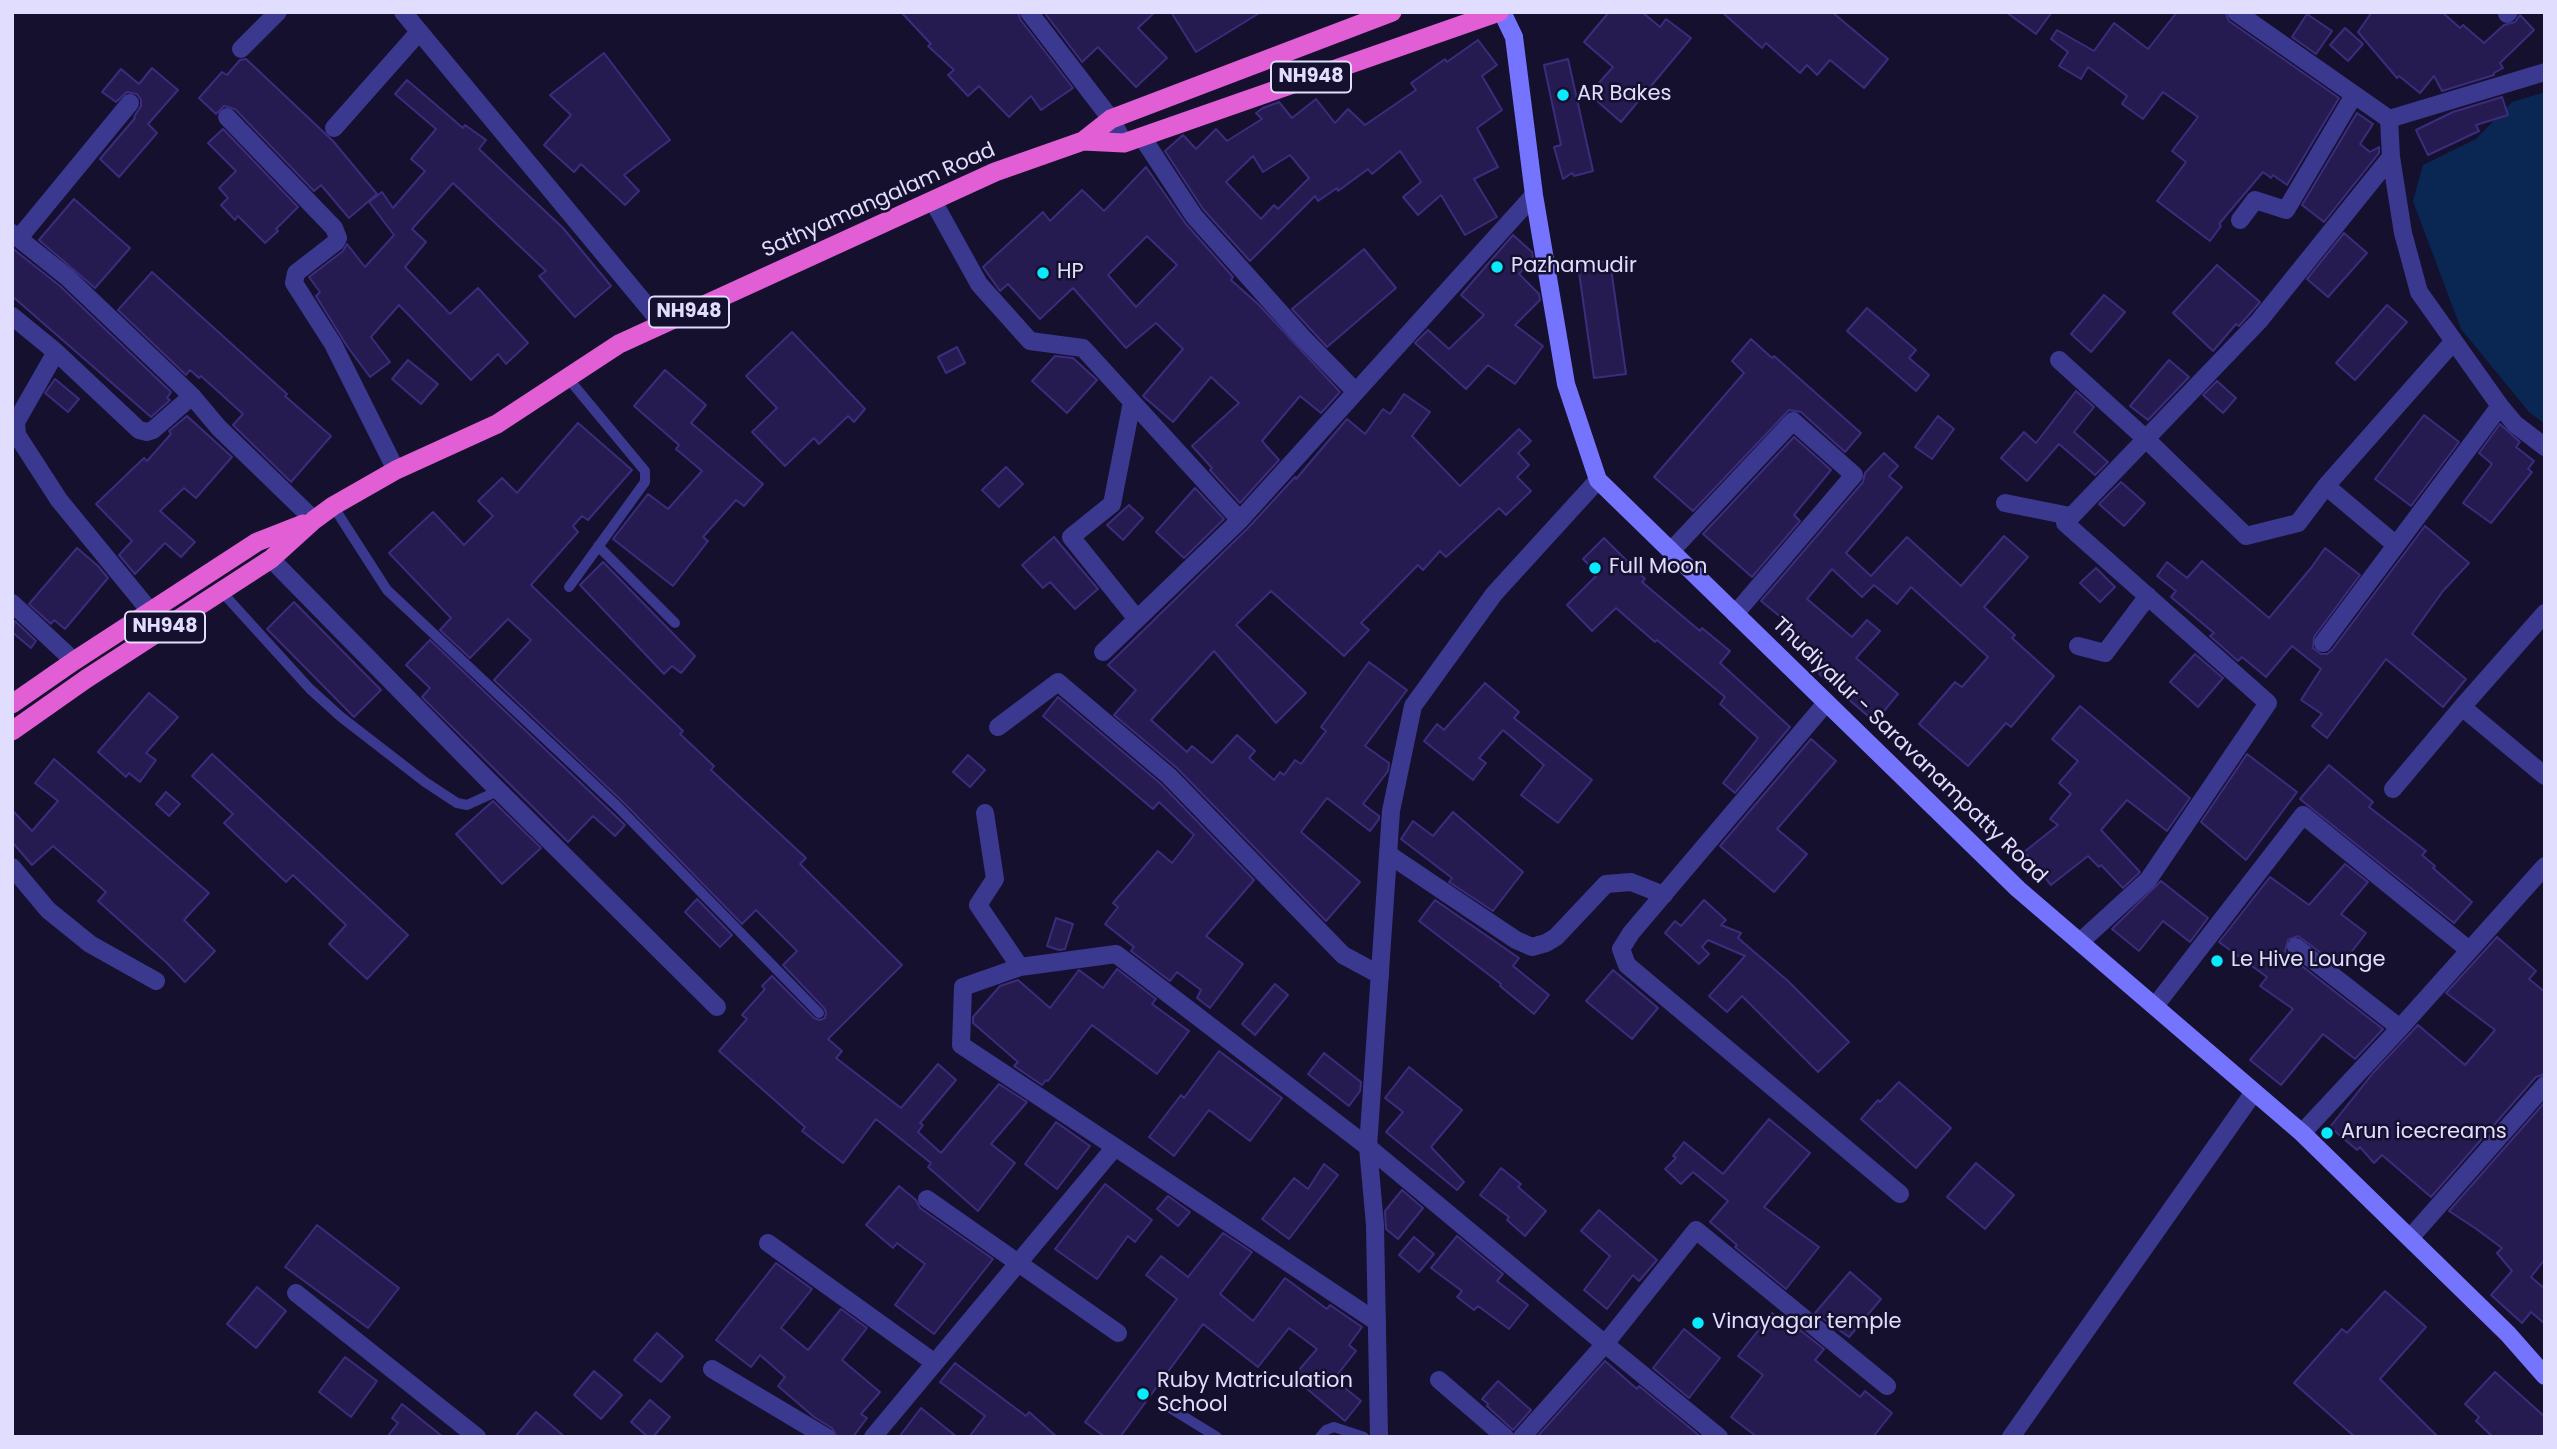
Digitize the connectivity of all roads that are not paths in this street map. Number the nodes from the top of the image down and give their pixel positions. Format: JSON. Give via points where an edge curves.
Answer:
{"nodes":[{"id":1,"x":278,"y":12,"type":"edge"},
{"id":2,"x":403,"y":12,"type":"edge"},
{"id":3,"x":1029,"y":12,"type":"edge"},
{"id":4,"x":1392,"y":12,"type":"edge"},
{"id":5,"x":1500,"y":12,"type":"edge"},
{"id":6,"x":2236,"y":12,"type":"edge"},
{"id":7,"x":419,"y":32,"type":"junction"},
{"id":8,"x":241,"y":49,"type":"dead end"},
{"id":9,"x":2545,"y":72,"type":"edge"},
{"id":10,"x":2354,"y":95,"type":"junction"},
{"id":11,"x":130,"y":103,"type":"dead end"},
{"id":12,"x":227,"y":117,"type":"dead end"},
{"id":13,"x":2389,"y":118,"type":"junction"},
{"id":14,"x":1111,"y":120,"type":"junction"},
{"id":15,"x":334,"y":128,"type":"dead end"},
{"id":16,"x":1133,"y":140,"type":"junction"},
{"id":17,"x":1083,"y":141,"type":"junction"},
{"id":18,"x":2391,"y":157,"type":"junction"},
{"id":19,"x":1534,"y":195,"type":"junction"},
{"id":20,"x":933,"y":201,"type":"junction"},
{"id":21,"x":2240,"y":220,"type":"dead end"},
{"id":22,"x":16,"y":235,"type":"edge"},
{"id":23,"x":12,"y":316,"type":"edge"},
{"id":24,"x":662,"y":324,"type":"junction"},
{"id":25,"x":2454,"y":341,"type":"junction"},
{"id":26,"x":56,"y":352,"type":"junction"},
{"id":27,"x":2059,"y":360,"type":"dead end"},
{"id":28,"x":567,"y":377,"type":"junction"},
{"id":29,"x":1356,"y":392,"type":"junction"},
{"id":30,"x":192,"y":396,"type":"junction"},
{"id":31,"x":1132,"y":402,"type":"junction"},
{"id":32,"x":2500,"y":406,"type":"junction"},
{"id":33,"x":2146,"y":439,"type":"junction"},
{"id":34,"x":2545,"y":447,"type":"edge"},
{"id":35,"x":397,"y":470,"type":"junction"},
{"id":36,"x":1598,"y":480,"type":"junction"},
{"id":37,"x":2326,"y":486,"type":"junction"},
{"id":38,"x":2005,"y":503,"type":"dead end"},
{"id":39,"x":333,"y":506,"type":"junction"},
{"id":40,"x":2070,"y":516,"type":"junction"},
{"id":41,"x":314,"y":520,"type":"junction"},
{"id":42,"x":1240,"y":520,"type":"junction"},
{"id":43,"x":2396,"y":545,"type":"junction"},
{"id":44,"x":598,"y":546,"type":"junction"},
{"id":45,"x":1671,"y":551,"type":"junction"},
{"id":46,"x":271,"y":559,"type":"junction"},
{"id":47,"x":569,"y":587,"type":"dead end"},
{"id":48,"x":221,"y":591,"type":"junction"},
{"id":49,"x":2148,"y":596,"type":"junction"},
{"id":50,"x":12,"y":603,"type":"edge"},
{"id":51,"x":150,"y":611,"type":"junction"},
{"id":52,"x":2545,"y":613,"type":"edge"},
{"id":53,"x":1735,"y":614,"type":"junction"},
{"id":54,"x":1138,"y":619,"type":"junction"},
{"id":55,"x":675,"y":623,"type":"dead end"},
{"id":56,"x":2323,"y":643,"type":"dead end"},
{"id":57,"x":2078,"y":646,"type":"dead end"},
{"id":58,"x":1103,"y":652,"type":"dead end"},
{"id":59,"x":74,"y":661,"type":"junction"},
{"id":60,"x":1826,"y":703,"type":"junction"},
{"id":61,"x":12,"y":704,"type":"edge"},
{"id":62,"x":2462,"y":707,"type":"junction"},
{"id":63,"x":998,"y":727,"type":"dead end"},
{"id":64,"x":12,"y":731,"type":"edge"},
{"id":65,"x":2545,"y":776,"type":"edge"},
{"id":66,"x":2393,"y":789,"type":"dead end"},
{"id":67,"x":498,"y":791,"type":"junction"},
{"id":68,"x":985,"y":813,"type":"dead end"},
{"id":69,"x":1388,"y":854,"type":"junction"},
{"id":70,"x":2545,"y":866,"type":"edge"},
{"id":71,"x":12,"y":867,"type":"edge"},
{"id":72,"x":1664,"y":895,"type":"junction"},
{"id":73,"x":2080,"y":942,"type":"junction"},
{"id":74,"x":2296,"y":947,"type":"dead end"},
{"id":75,"x":2469,"y":950,"type":"junction"},
{"id":76,"x":1020,"y":968,"type":"junction"},
{"id":77,"x":1380,"y":975,"type":"junction"},
{"id":78,"x":156,"y":981,"type":"dead end"},
{"id":79,"x":2155,"y":1006,"type":"junction"},
{"id":80,"x":718,"y":1007,"type":"dead end"},
{"id":81,"x":819,"y":1013,"type":"dead end"},
{"id":82,"x":2400,"y":1028,"type":"junction"},
{"id":83,"x":2545,"y":1085,"type":"edge"},
{"id":84,"x":2254,"y":1092,"type":"junction"},
{"id":85,"x":2302,"y":1133,"type":"junction"},
{"id":86,"x":1115,"y":1147,"type":"junction"},
{"id":87,"x":1368,"y":1147,"type":"junction"},
{"id":88,"x":1900,"y":1194,"type":"dead end"},
{"id":89,"x":927,"y":1199,"type":"dead end"},
{"id":90,"x":2410,"y":1238,"type":"junction"},
{"id":91,"x":768,"y":1243,"type":"dead end"},
{"id":92,"x":1019,"y":1262,"type":"junction"},
{"id":93,"x":296,"y":1293,"type":"dead end"},
{"id":94,"x":1377,"y":1322,"type":"junction"},
{"id":95,"x":1118,"y":1333,"type":"dead end"},
{"id":96,"x":1605,"y":1343,"type":"junction"},
{"id":97,"x":935,"y":1363,"type":"junction"},
{"id":98,"x":712,"y":1369,"type":"dead end"},
{"id":99,"x":2545,"y":1376,"type":"edge"},
{"id":100,"x":1439,"y":1380,"type":"dead end"},
{"id":101,"x":1887,"y":1386,"type":"dead end"},
{"id":102,"x":1170,"y":1408,"type":"dead end"},
{"id":103,"x":477,"y":1437,"type":"edge"},
{"id":104,"x":826,"y":1437,"type":"edge"},
{"id":105,"x":873,"y":1437,"type":"edge"},
{"id":106,"x":1217,"y":1437,"type":"edge"},
{"id":107,"x":1320,"y":1437,"type":"edge"},
{"id":108,"x":1364,"y":1437,"type":"edge"},
{"id":109,"x":1380,"y":1437,"type":"edge"},
{"id":110,"x":1505,"y":1437,"type":"edge"},
{"id":111,"x":1522,"y":1437,"type":"edge"},
{"id":112,"x":1719,"y":1437,"type":"edge"},
{"id":113,"x":2011,"y":1437,"type":"edge"}],
"edges":[{"from":1,"to":8,"type":"street"},
{"from":2,"to":7,"type":"street"},
{"from":3,"to":14,"type":"street"},
{"from":4,"to":14,"type":"highway","number":"NH948"},
{"from":5,"to":16,"type":"highway","name":"Sathyamangalam Road","number":"NH948"},
{"from":5,"to":19,"type":"main road","name":"Thudiyalur - Saravanampatty Road","via":[[1514,37]]},
{"from":6,"to":10,"type":"street"},
{"from":7,"to":15,"type":"street"},
{"from":7,"to":24,"type":"street"},
{"from":9,"to":13,"type":"street"},
{"from":10,"to":13,"type":"street"},
{"from":10,"to":21,"type":"street","via":[[2287,210],[2255,200]]},
{"from":11,"to":22,"type":"street"},
{"from":12,"to":35,"type":"street","via":[[334,228],[336,242],[296,273],[295,283],[333,344]]},
{"from":13,"to":18,"type":"street"},
{"from":14,"to":16,"type":"street"},
{"from":14,"to":17,"type":"highway","number":"NH948"},
{"from":16,"to":17,"type":"highway","name":"Sathyamangalam Road","number":"NH948"},
{"from":16,"to":29,"type":"street","via":[[1194,216]]},
{"from":17,"to":20,"type":"highway","name":"Sathyamangalam Road","number":"NH948","via":[[995,172]]},
{"from":18,"to":25,"type":"street","via":[[2403,233],[2419,292]]},
{"from":18,"to":33,"type":"street","via":[[2259,321]]},
{"from":19,"to":29,"type":"street"},
{"from":19,"to":36,"type":"main road","name":"Thudiyalur - Saravanampatty Road","via":[[1566,384]]},
{"from":20,"to":24,"type":"highway","name":"Sathyamangalam Road","number":"NH948"},
{"from":20,"to":31,"type":"street","via":[[979,284],[1030,341],[1083,348]]},
{"from":22,"to":30,"type":"street"},
{"from":23,"to":26,"type":"street"},
{"from":24,"to":28,"type":"highway","name":"Sathyamangalam Road","number":"NH948"},
{"from":25,"to":32,"type":"street"},
{"from":25,"to":37,"type":"street"},
{"from":26,"to":30,"type":"street","via":[[139,430],[153,430]]},
{"from":26,"to":51,"type":"street","via":[[16,422],[17,435],[59,500]]},
{"from":27,"to":33,"type":"street"},
{"from":28,"to":35,"type":"highway","name":"Sathyamangalam Road","number":"NH948","via":[[497,424]]},
{"from":28,"to":44,"type":"lane","via":[[645,471],[645,482]]},
{"from":29,"to":42,"type":"street"},
{"from":30,"to":41,"type":"street"},
{"from":31,"to":42,"type":"street"},
{"from":31,"to":54,"type":"street","via":[[1112,504],[1071,537]]},
{"from":32,"to":34,"type":"street"},
{"from":32,"to":43,"type":"street"},
{"from":33,"to":37,"type":"street","via":[[2246,536],[2298,523]]},
{"from":33,"to":40,"type":"street"},
{"from":35,"to":39,"type":"highway","name":"Sathyamangalam Road","number":"NH948"},
{"from":36,"to":45,"type":"main road","name":"Thudiyalur - Saravanampatty Road"},
{"from":36,"to":69,"type":"street","via":[[1494,594],[1413,706],[1391,811]]},
{"from":37,"to":43,"type":"street"},
{"from":38,"to":40,"type":"street"},
{"from":39,"to":41,"type":"highway","name":"Sathyamangalam Road","number":"NH948"},
{"from":39,"to":81,"type":"lane","via":[[387,590],[618,807]]},
{"from":40,"to":49,"type":"street","via":[[2064,523]]},
{"from":41,"to":46,"type":"highway","name":"Sathyamangalam Road","number":"NH948"},
{"from":41,"to":51,"type":"highway","name":"Sathyamangalam Road","number":"NH948","via":[[257,542]]},
{"from":42,"to":54,"type":"street"},
{"from":43,"to":56,"type":"street"},
{"from":44,"to":47,"type":"lane"},
{"from":44,"to":55,"type":"lane"},
{"from":45,"to":53,"type":"main road","name":"Thudiyalur - Saravanampatty Road"},
{"from":45,"to":53,"type":"street","via":[[1793,421],[1854,475]]},
{"from":46,"to":48,"type":"highway","name":"Sathyamangalam Road","number":"NH948"},
{"from":46,"to":67,"type":"street"},
{"from":48,"to":64,"type":"highway","name":"Sathyamangalam Road","number":"NH948"},
{"from":48,"to":67,"type":"lane","via":[[310,689],[425,782],[467,805]]},
{"from":49,"to":57,"type":"street","via":[[2105,653]]},
{"from":49,"to":73,"type":"street","via":[[2268,703],[2148,880]]},
{"from":50,"to":59,"type":"street"},
{"from":51,"to":59,"type":"highway","name":"Sathyamangalam Road","number":"NH948"},
{"from":52,"to":62,"type":"street"},
{"from":53,"to":60,"type":"main road","name":"Thudiyalur - Saravanampatty Road"},
{"from":54,"to":58,"type":"street"},
{"from":59,"to":61,"type":"highway","name":"Sathyamangalam Road","number":"NH948"},
{"from":60,"to":72,"type":"street"},
{"from":60,"to":73,"type":"main road","name":"Thudiyalur - Saravanampatty Road","via":[[2018,889]]},
{"from":62,"to":65,"type":"street"},
{"from":62,"to":66,"type":"street"},
{"from":63,"to":77,"type":"street","via":[[1058,682],[1170,776],[1343,955]]},
{"from":67,"to":80,"type":"street"},
{"from":68,"to":76,"type":"street","via":[[995,879],[978,905]]},
{"from":69,"to":72,"type":"street","via":[[1532,947],[1556,937],[1606,884],[1630,881]]},
{"from":69,"to":77,"type":"street"},
{"from":70,"to":75,"type":"street"},
{"from":71,"to":78,"type":"street","via":[[48,910],[90,944]]},
{"from":72,"to":88,"type":"street","via":[[1621,949],[1627,965]]},
{"from":73,"to":79,"type":"main road","name":"Thudiyalur - Saravanampatty Road"},
{"from":74,"to":82,"type":"street"},
{"from":75,"to":79,"type":"street","via":[[2303,815]]},
{"from":75,"to":82,"type":"street"},
{"from":76,"to":86,"type":"street","via":[[963,986],[961,1045]]},
{"from":76,"to":87,"type":"street","via":[[1116,954]]},
{"from":77,"to":87,"type":"street"},
{"from":79,"to":84,"type":"main road","name":"Thudiyalur - Saravanampatty Road"},
{"from":82,"to":85,"type":"street"},
{"from":83,"to":90,"type":"street"},
{"from":84,"to":85,"type":"main road","name":"Thudiyalur - Saravanampatty Road"},
{"from":84,"to":113,"type":"street"},
{"from":85,"to":90,"type":"main road","name":"Thudiyalur - Saravanampatty Road"},
{"from":86,"to":92,"type":"street"},
{"from":86,"to":94,"type":"street"},
{"from":87,"to":94,"type":"street"},
{"from":87,"to":96,"type":"street"},
{"from":89,"to":92,"type":"street"},
{"from":90,"to":99,"type":"main road","name":"Thudiyalur - Saravanampatty Road"},
{"from":91,"to":97,"type":"street"},
{"from":92,"to":95,"type":"street"},
{"from":92,"to":97,"type":"street"},
{"from":93,"to":103,"type":"street"},
{"from":94,"to":109,"type":"street"},
{"from":96,"to":101,"type":"street","via":[[1696,1230]]},
{"from":96,"to":111,"type":"street"},
{"from":96,"to":112,"type":"street"},
{"from":97,"to":105,"type":"street"},
{"from":98,"to":104,"type":"street"},
{"from":100,"to":110,"type":"street"},
{"from":102,"to":106,"type":"lane"},
{"from":107,"to":108,"type":"lane","via":[[1334,1427]]}]}
